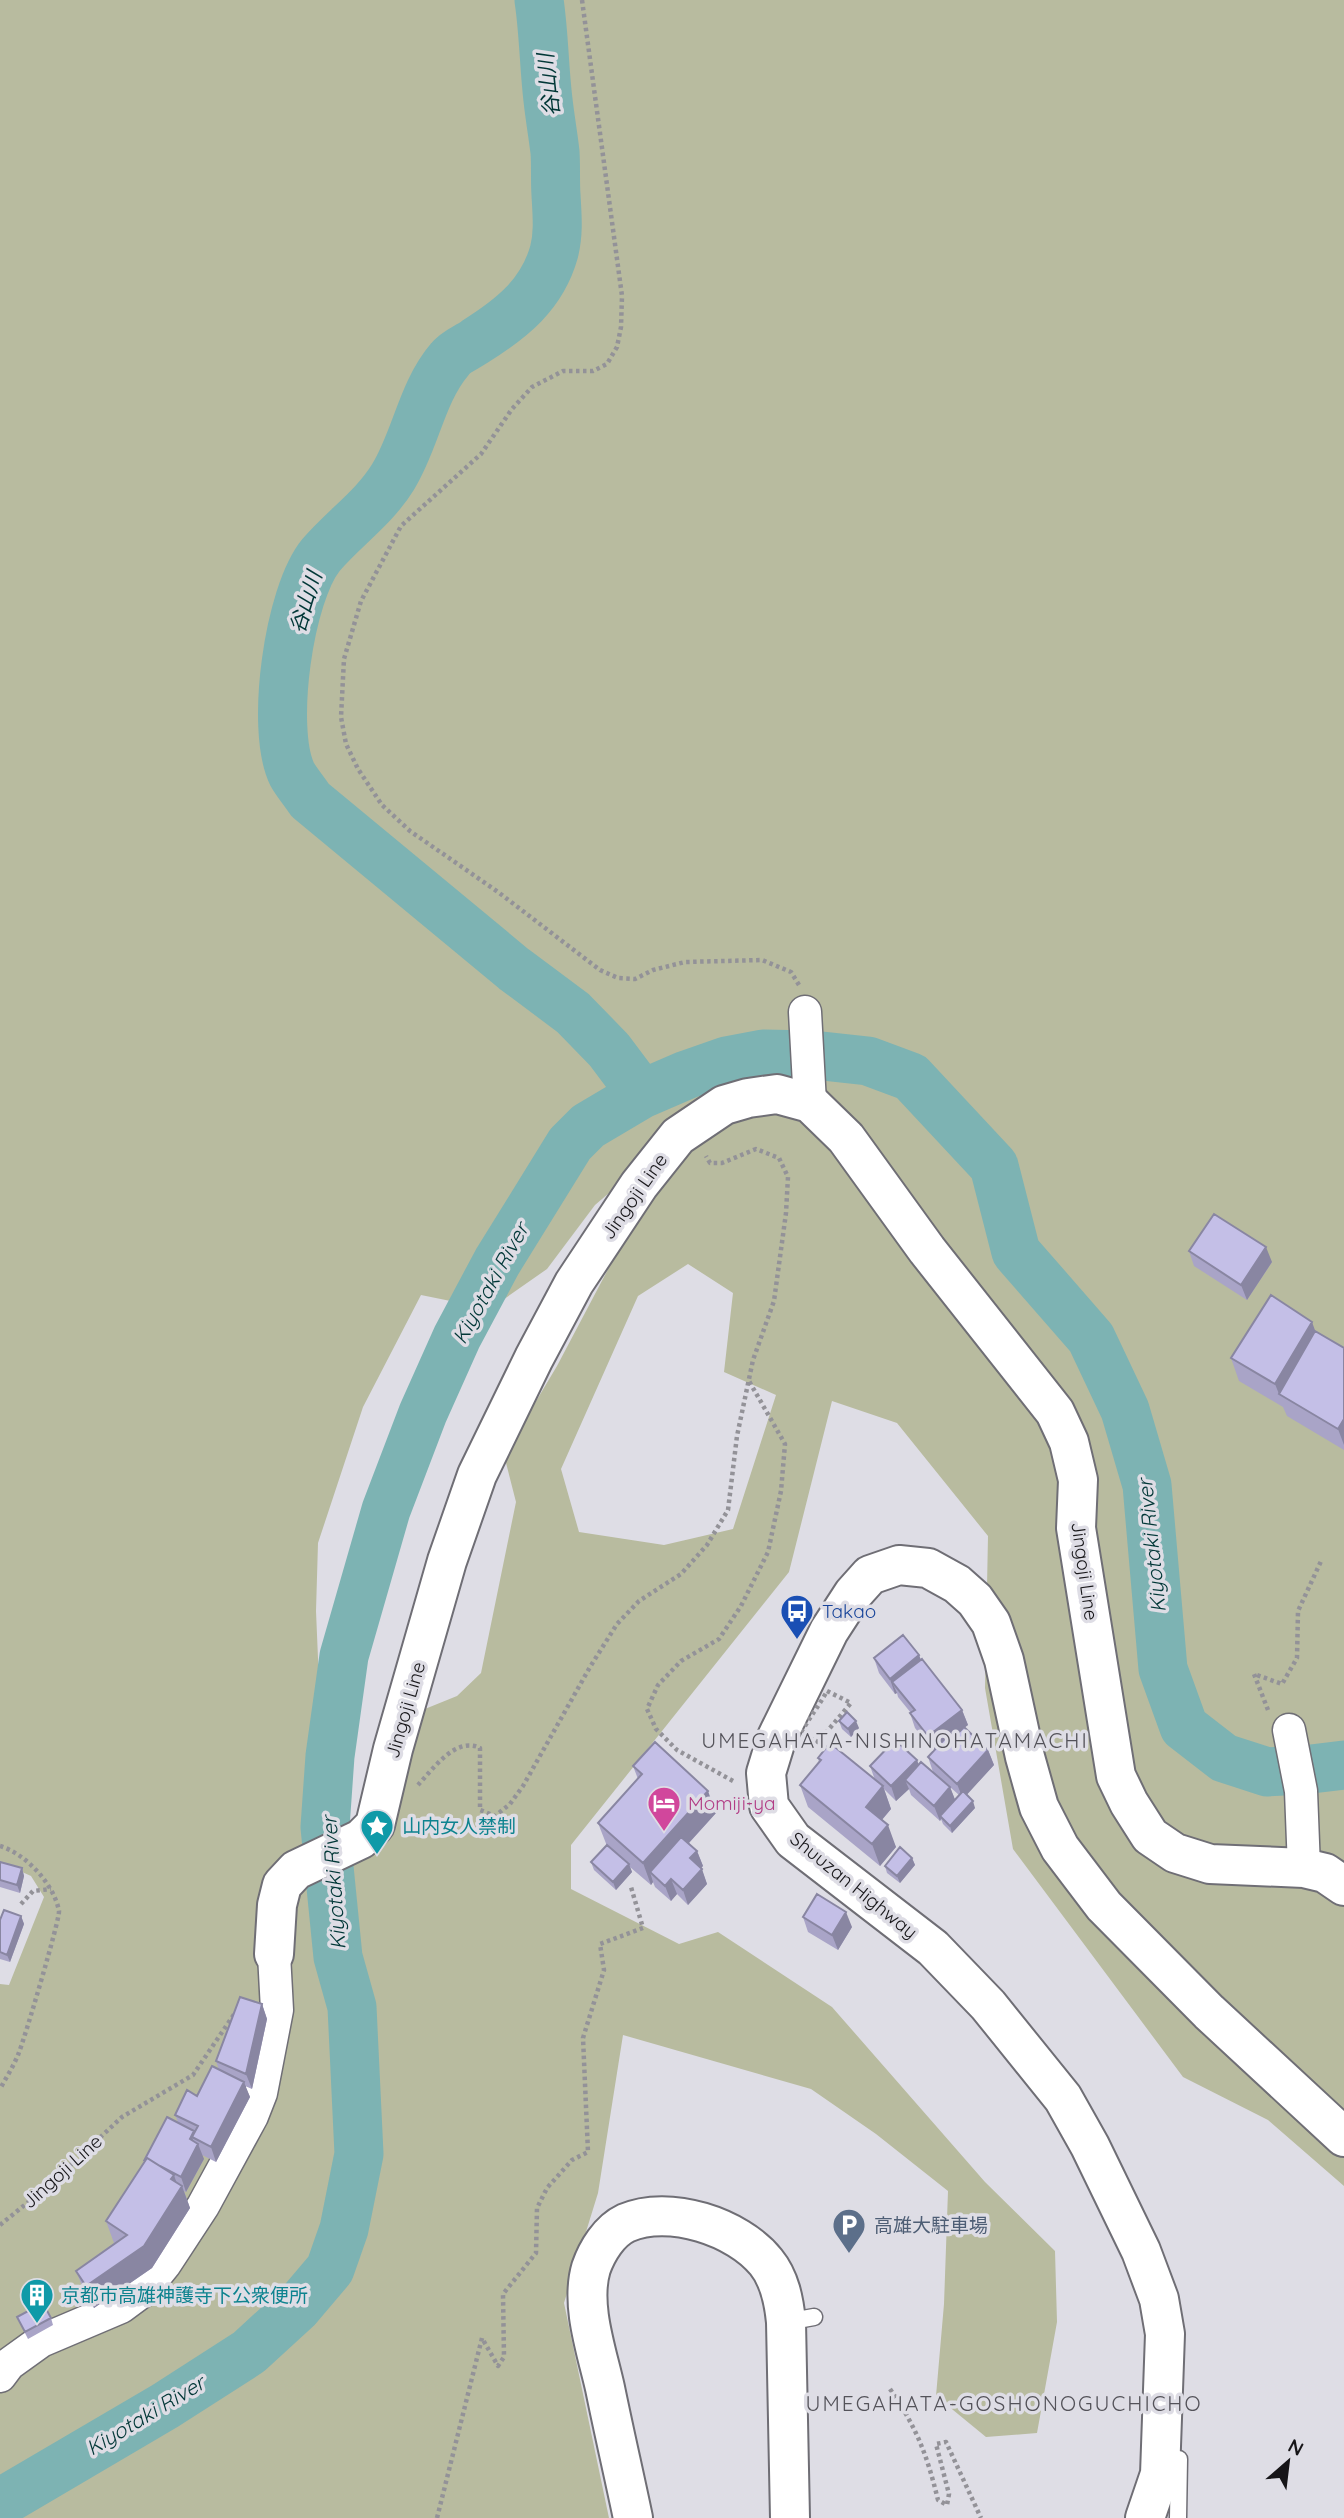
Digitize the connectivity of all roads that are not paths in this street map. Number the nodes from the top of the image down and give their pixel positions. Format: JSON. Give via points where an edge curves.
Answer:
{"nodes":[{"id":1,"x":805,"y":1012,"type":"road end"},
{"id":2,"x":810,"y":1098,"type":"junction"},
{"id":3,"x":1289,"y":1730,"type":"road end"},
{"id":4,"x":1304,"y":1868,"type":"junction"},
{"id":5,"x":1344,"y":1886,"type":"edge"},
{"id":6,"x":274,"y":1954,"type":"joint"},
{"id":7,"x":1344,"y":2137,"type":"edge"},
{"id":8,"x":1165,"y":2334,"type":"junction"},
{"id":9,"x":1181,"y":2373,"type":"dead end"},
{"id":10,"x":0,"y":2376,"type":"edge"},
{"id":11,"x":1180,"y":2439,"type":"dead end"},
{"id":12,"x":633,"y":2518,"type":"edge"},
{"id":13,"x":790,"y":2518,"type":"edge"},
{"id":14,"x":1145,"y":2518,"type":"edge"},
{"id":15,"x":1178,"y":2518,"type":"edge"}],
"edges":[{"from":1,"to":2,"type":"street"},
{"from":2,"to":4,"type":"main road","name":"Jingoji Line","via":[[846,1138],[927,1250],[1055,1412],[1069,1442],[1078,1480],[1076,1528],[1116,1776],[1150,1836],[1175,1853],[1210,1864]]},
{"from":2,"to":6,"type":"main road","name":"Jingoji Line","via":[[777,1094],[748,1098],[724,1105],[678,1136],[639,1185],[574,1283],[477,1475],[447,1561],[375,1825],[361,1839],[296,1870],[282,1885]]},
{"from":3,"to":4,"type":"street","via":[[1301,1791]]},
{"from":4,"to":5,"type":"main road","name":"Jingoji Line","via":[[1325,1873]]},
{"from":6,"to":10,"type":"street","via":[[277,2010],[261,2093],[203,2206],[144,2290],[121,2307],[41,2341]]},
{"from":7,"to":8,"type":"main road","name":"Shuuzan Highway","via":[[1209,2012],[1104,1906],[1060,1848],[1039,1807],[1000,1648],[991,1623],[975,1600],[928,1568],[899,1565],[870,1575],[829,1631],[777,1737],[766,1773],[769,1806],[793,1840],[933,1948],[988,2005],[1063,2098],[1141,2251]]},
{"from":8,"to":9,"type":"lane"},
{"from":8,"to":14,"type":"main road","name":"Shuuzan Highway","via":[[1160,2474]]},
{"from":11,"to":15,"type":"lane"},
{"from":12,"to":13,"type":"main road","via":[[590,2318],[590,2271],[613,2232],[646,2218],[683,2219],[730,2232],[768,2264],[784,2302],[800,2320]]}]}
